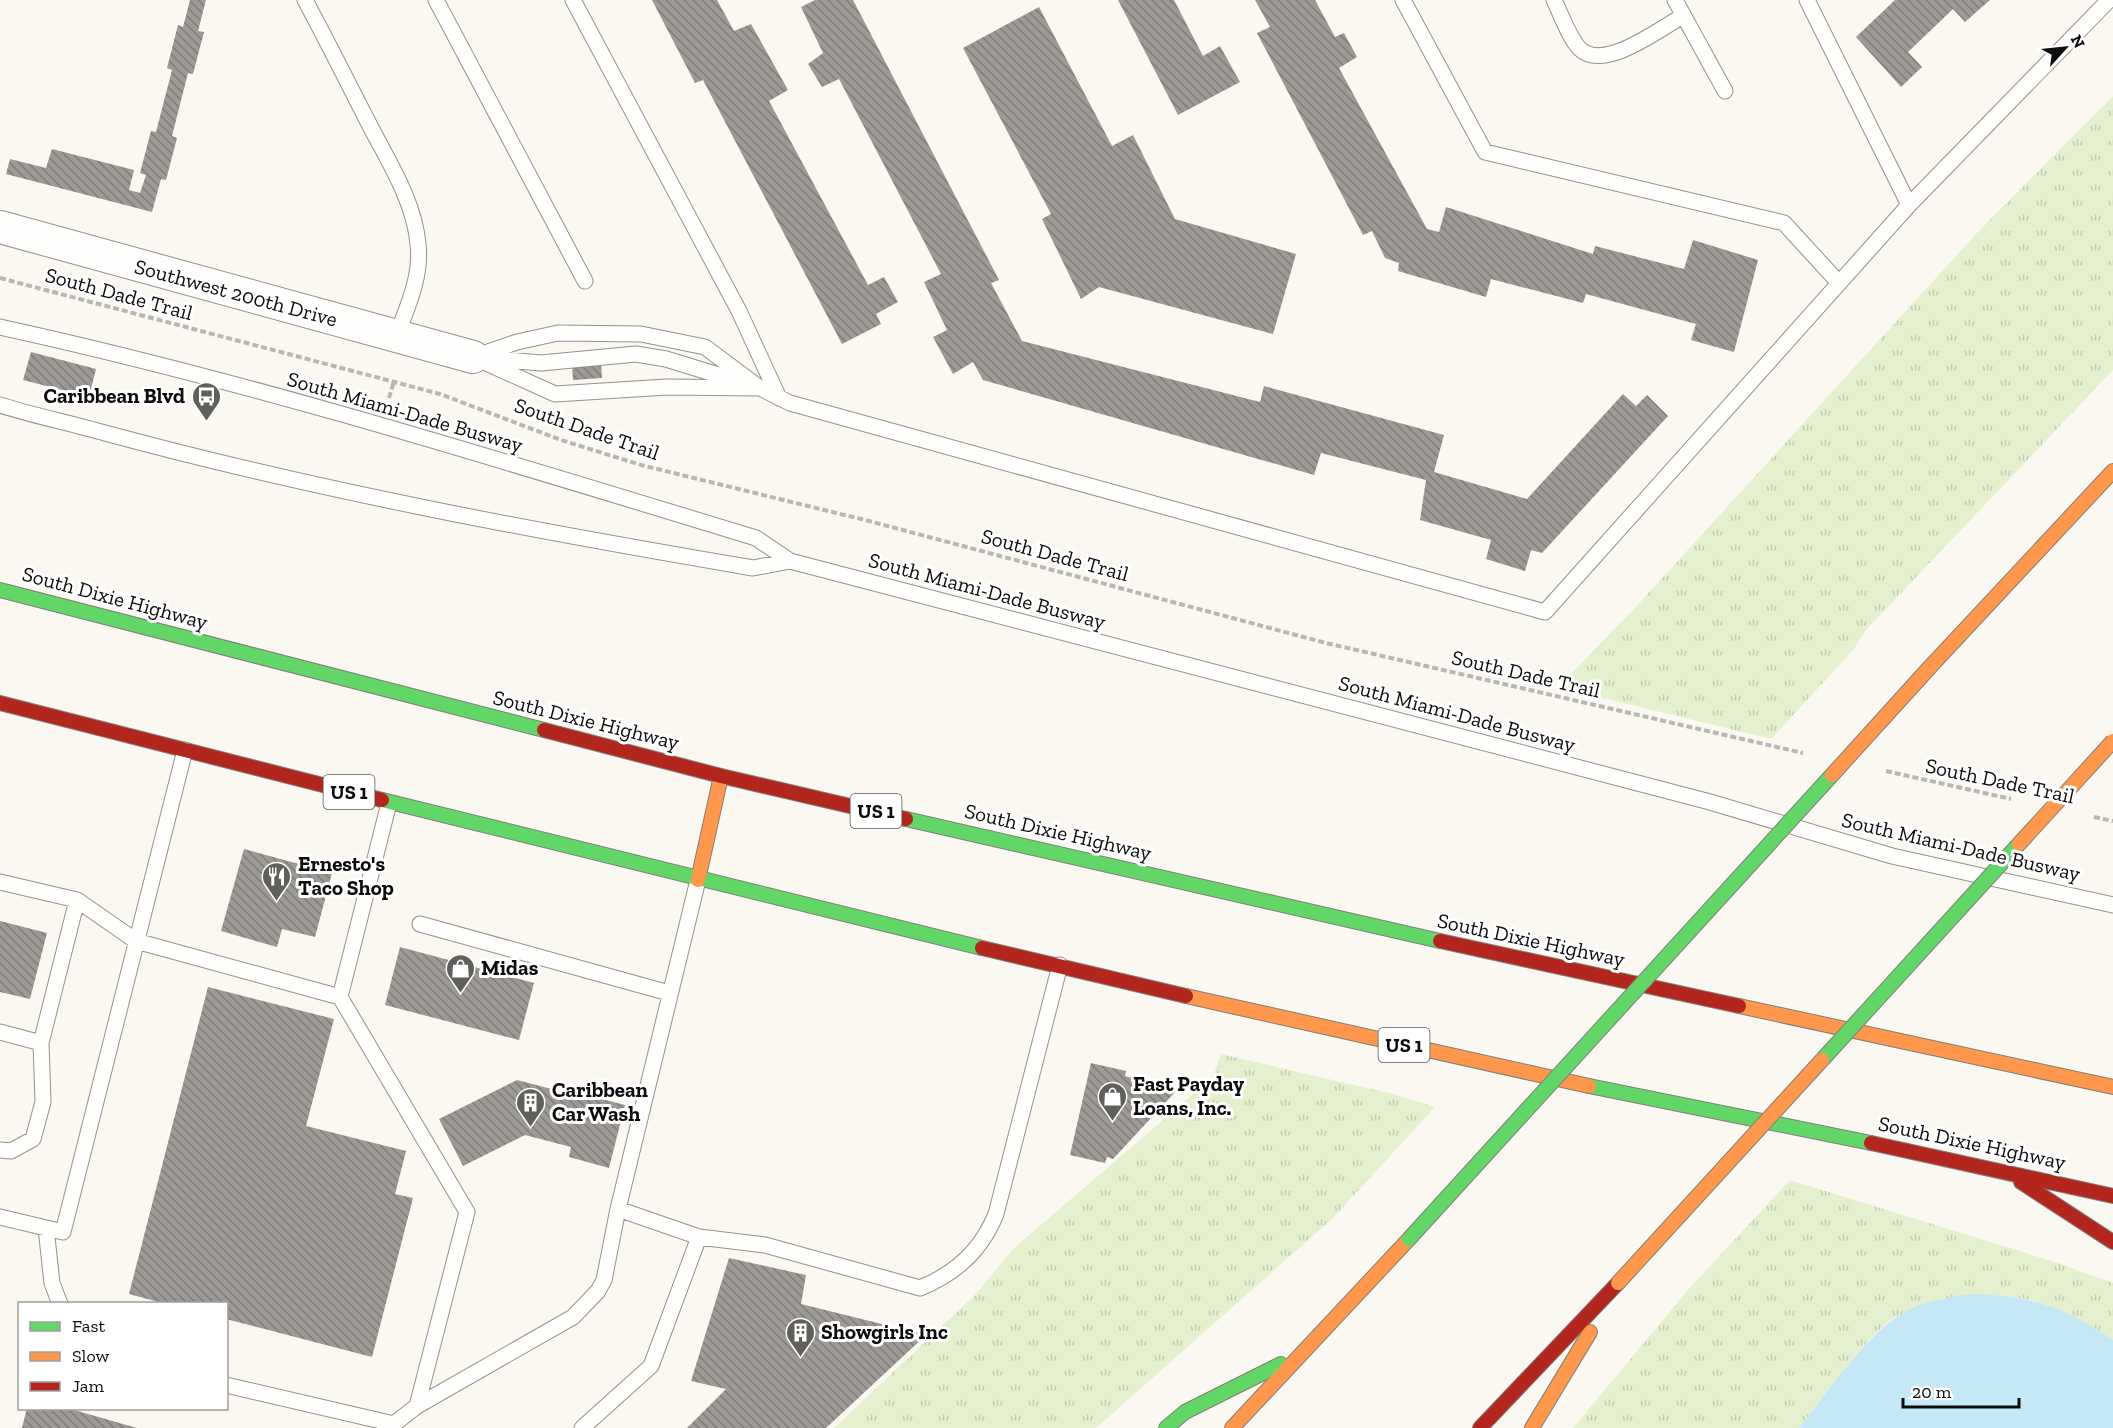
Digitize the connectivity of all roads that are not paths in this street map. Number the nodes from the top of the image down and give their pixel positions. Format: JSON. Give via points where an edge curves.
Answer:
{"nodes":[{"id":1,"x":305,"y":0,"type":"edge"},
{"id":2,"x":436,"y":0,"type":"edge"},
{"id":3,"x":573,"y":0,"type":"edge"},
{"id":4,"x":1403,"y":0,"type":"edge"},
{"id":5,"x":1554,"y":0,"type":"edge"},
{"id":6,"x":1675,"y":0,"type":"edge"},
{"id":7,"x":1807,"y":0,"type":"edge"},
{"id":8,"x":2109,"y":0,"type":"edge"},
{"id":9,"x":1683,"y":16,"type":"junction"},
{"id":10,"x":1725,"y":91,"type":"dead end"},
{"id":11,"x":1909,"y":205,"type":"junction"},
{"id":12,"x":0,"y":227,"type":"edge"},
{"id":13,"x":585,"y":281,"type":"dead end"},
{"id":14,"x":1839,"y":283,"type":"junction"},
{"id":15,"x":0,"y":327,"type":"edge"},
{"id":16,"x":396,"y":337,"type":"junction"},
{"id":17,"x":472,"y":357,"type":"junction"},
{"id":18,"x":760,"y":388,"type":"junction"},
{"id":19,"x":779,"y":398,"type":"junction"},
{"id":20,"x":0,"y":405,"type":"edge"},
{"id":21,"x":2113,"y":471,"type":"edge"},
{"id":22,"x":790,"y":561,"type":"junction"},
{"id":23,"x":0,"y":590,"type":"edge"},
{"id":24,"x":0,"y":703,"type":"edge"},
{"id":25,"x":2113,"y":741,"type":"edge"},
{"id":26,"x":184,"y":750,"type":"junction"},
{"id":27,"x":721,"y":776,"type":"junction"},
{"id":28,"x":389,"y":803,"type":"junction"},
{"id":29,"x":698,"y":880,"type":"junction"},
{"id":30,"x":0,"y":882,"type":"edge"},
{"id":31,"x":77,"y":900,"type":"junction"},
{"id":32,"x":2113,"y":905,"type":"edge"},
{"id":33,"x":420,"y":924,"type":"dead end"},
{"id":34,"x":136,"y":941,"type":"junction"},
{"id":35,"x":1060,"y":965,"type":"junction"},
{"id":36,"x":669,"y":993,"type":"junction"},
{"id":37,"x":340,"y":997,"type":"junction"},
{"id":38,"x":0,"y":1032,"type":"edge"},
{"id":39,"x":41,"y":1043,"type":"junction"},
{"id":40,"x":2113,"y":1087,"type":"edge"},
{"id":41,"x":0,"y":1150,"type":"edge"},
{"id":42,"x":2002,"y":1170,"type":"junction"},
{"id":43,"x":2113,"y":1196,"type":"edge"},
{"id":44,"x":618,"y":1209,"type":"junction"},
{"id":45,"x":0,"y":1217,"type":"edge"},
{"id":46,"x":46,"y":1228,"type":"junction"},
{"id":47,"x":699,"y":1237,"type":"junction"},
{"id":48,"x":2113,"y":1242,"type":"edge"},
{"id":49,"x":1618,"y":1283,"type":"junction"},
{"id":50,"x":59,"y":1302,"type":"edge"},
{"id":51,"x":1302,"y":1354,"type":"junction"},
{"id":52,"x":228,"y":1386,"type":"edge"},
{"id":53,"x":417,"y":1406,"type":"junction"},
{"id":54,"x":394,"y":1426,"type":"edge"},
{"id":55,"x":582,"y":1428,"type":"edge"},
{"id":56,"x":1166,"y":1428,"type":"edge"},
{"id":57,"x":1232,"y":1428,"type":"edge"},
{"id":58,"x":1480,"y":1428,"type":"edge"},
{"id":59,"x":1532,"y":1428,"type":"edge"}],
"edges":[{"from":1,"to":16,"type":"lane","via":[[402,188],[415,224],[419,246],[416,276]]},
{"from":2,"to":13,"type":"lane"},
{"from":3,"to":19,"type":"lane","via":[[739,310]]},
{"from":4,"to":14,"type":"lane","via":[[1485,152],[1784,223]]},
{"from":5,"to":9,"type":"lane","via":[[1579,48],[1592,56],[1612,56]]},
{"from":6,"to":9,"type":"lane"},
{"from":7,"to":11,"type":"lane"},
{"from":8,"to":11,"type":"lane"},
{"from":9,"to":10,"type":"lane"},
{"from":11,"to":14,"type":"lane"},
{"from":12,"to":16,"type":"street","name":"Southwest 200th Drive"},
{"from":14,"to":19,"type":"lane","via":[[1545,612],[915,440]]},
{"from":15,"to":22,"type":"lane","name":"South Miami-Dade Busway","via":[[446,443],[756,538]]},
{"from":16,"to":17,"type":"street","name":"Southwest 200th Drive"},
{"from":17,"to":18,"type":"lane","via":[[541,363],[636,354],[666,359]]},
{"from":17,"to":18,"type":"lane","via":[[555,394],[667,387]]},
{"from":17,"to":18,"type":"lane","via":[[558,333],[641,334],[705,347]]},
{"from":18,"to":19,"type":"lane"},
{"from":20,"to":22,"type":"lane","name":"South Miami-Dade Busway","via":[[207,461],[521,528],[753,568]]},
{"from":21,"to":51,"type":"highway","bridge":true},
{"from":22,"to":32,"type":"lane","name":"South Miami-Dade Busway","via":[[1699,799],[1892,856]]},
{"from":23,"to":27,"type":"highway","name":"South Dixie Highway","number":"US 1"},
{"from":24,"to":26,"type":"highway","name":"South Dixie Highway","number":"US 1"},
{"from":25,"to":49,"type":"highway","bridge":true},
{"from":26,"to":28,"type":"highway","name":"South Dixie Highway","number":"US 1"},
{"from":26,"to":34,"type":"lane"},
{"from":27,"to":29,"type":"highway"},
{"from":27,"to":40,"type":"highway","name":"South Dixie Highway","number":"US 1","via":[[1430,940]]},
{"from":28,"to":29,"type":"highway","name":"South Dixie Highway","number":"US 1"},
{"from":28,"to":37,"type":"lane"},
{"from":29,"to":35,"type":"highway","name":"South Dixie Highway","number":"US 1"},
{"from":29,"to":36,"type":"lane"},
{"from":30,"to":31,"type":"lane"},
{"from":31,"to":34,"type":"lane"},
{"from":31,"to":39,"type":"lane"},
{"from":33,"to":36,"type":"lane"},
{"from":34,"to":37,"type":"lane"},
{"from":34,"to":46,"type":"lane","via":[[63,1232]]},
{"from":35,"to":42,"type":"highway","name":"South Dixie Highway","number":"US 1","via":[[1382,1041]]},
{"from":35,"to":47,"type":"lane","via":[[996,1214],[987,1235],[942,1280],[920,1288],[765,1245]]},
{"from":36,"to":44,"type":"lane"},
{"from":37,"to":53,"type":"lane","via":[[467,1212]]},
{"from":38,"to":39,"type":"lane"},
{"from":39,"to":41,"type":"lane","via":[[42,1102],[33,1139],[11,1151]]},
{"from":42,"to":43,"type":"highway","name":"South Dixie Highway","number":"US 1"},
{"from":42,"to":48,"type":"highway"},
{"from":44,"to":47,"type":"lane"},
{"from":44,"to":53,"type":"lane","via":[[604,1280],[583,1309]]},
{"from":45,"to":46,"type":"lane"},
{"from":46,"to":50,"type":"lane","via":[[52,1283]]},
{"from":47,"to":55,"type":"lane","via":[[651,1366]]},
{"from":49,"to":58,"type":"highway"},
{"from":49,"to":59,"type":"highway"},
{"from":51,"to":56,"type":"highway","via":[[1185,1412]]},
{"from":51,"to":57,"type":"highway"},
{"from":52,"to":54,"type":"lane"},
{"from":53,"to":54,"type":"lane"}]}
